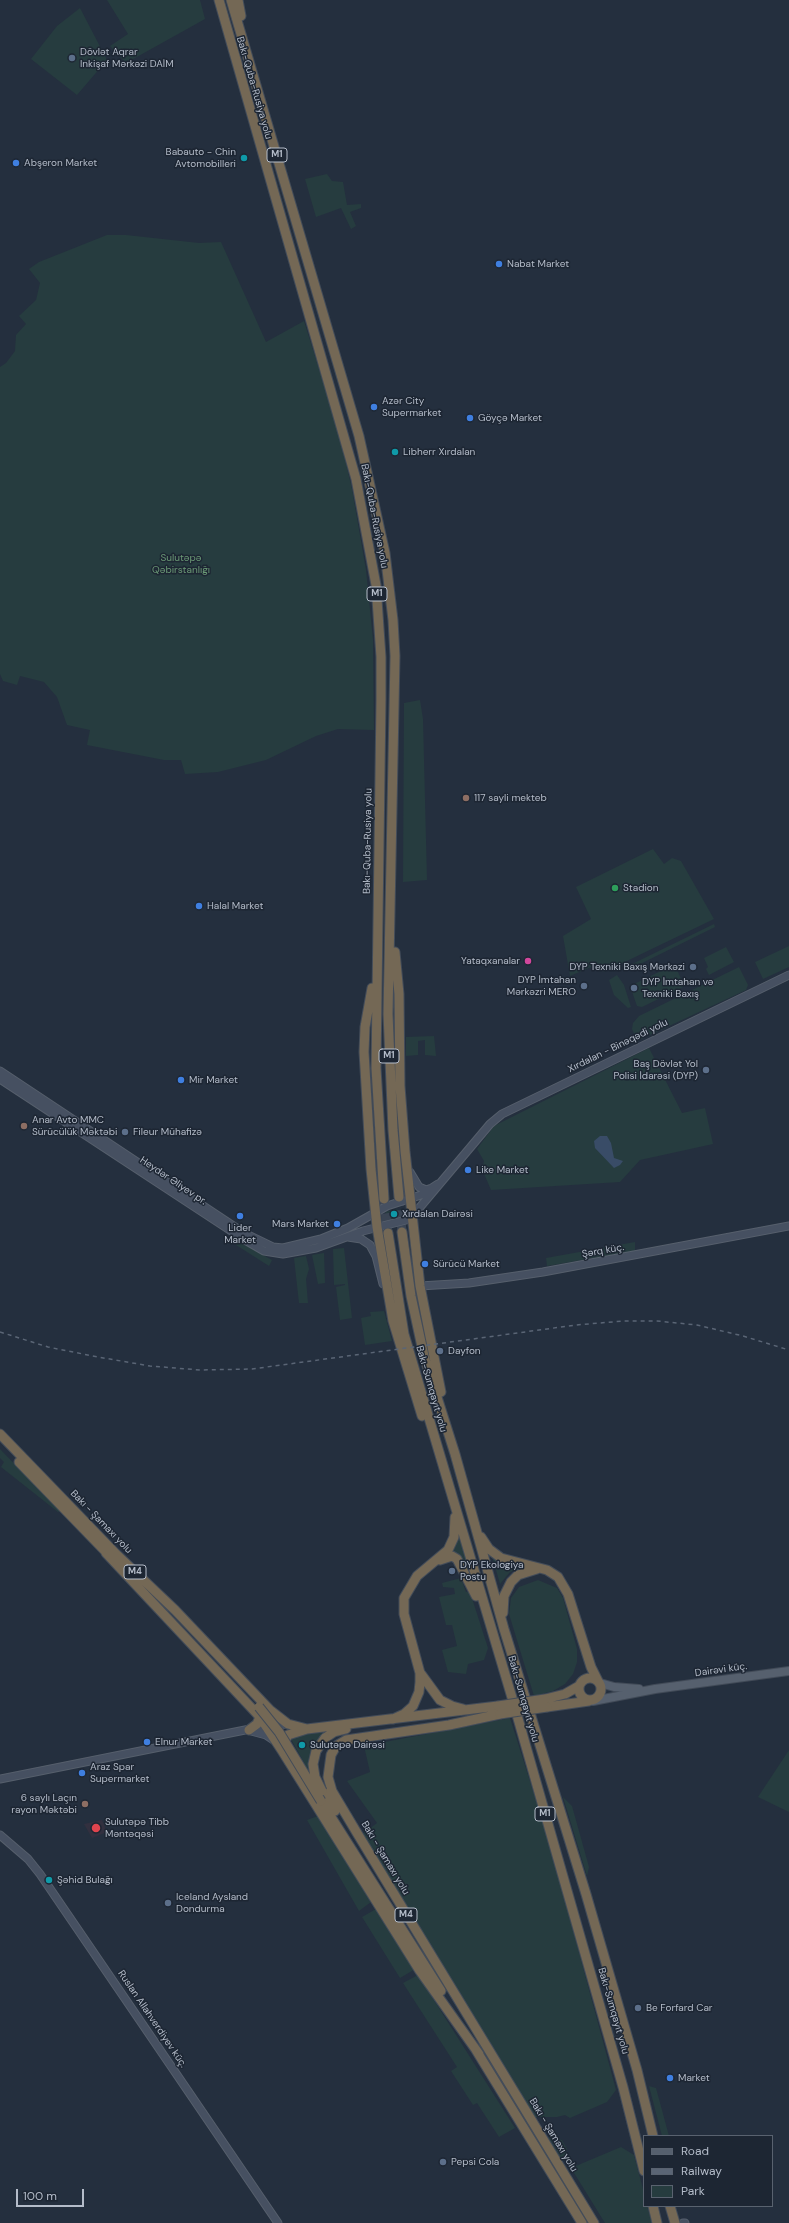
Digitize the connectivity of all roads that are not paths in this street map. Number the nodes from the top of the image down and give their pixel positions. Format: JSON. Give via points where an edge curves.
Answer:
{"nodes":[{"id":1,"x":212,"y":0,"type":"edge"},
{"id":2,"x":219,"y":0,"type":"edge"},
{"id":3,"x":231,"y":0,"type":"edge"},
{"id":4,"x":238,"y":0,"type":"edge"},
{"id":5,"x":247,"y":53,"type":"junction"},
{"id":6,"x":234,"y":56,"type":"junction"},
{"id":7,"x":390,"y":915,"type":"junction"},
{"id":8,"x":378,"y":961,"type":"junction"},
{"id":9,"x":789,"y":974,"type":"edge"},
{"id":10,"x":0,"y":1071,"type":"edge"},
{"id":11,"x":0,"y":1079,"type":"edge"},
{"id":12,"x":405,"y":1151,"type":"junction"},
{"id":13,"x":450,"y":1174,"type":"junction"},
{"id":14,"x":434,"y":1187,"type":"junction"},
{"id":15,"x":399,"y":1197,"type":"tunnel mouth"},
{"id":16,"x":384,"y":1199,"type":"tunnel mouth"},
{"id":17,"x":411,"y":1200,"type":"junction"},
{"id":18,"x":376,"y":1212,"type":"junction"},
{"id":19,"x":413,"y":1217,"type":"junction"},
{"id":20,"x":789,"y":1226,"type":"edge"},
{"id":21,"x":377,"y":1227,"type":"junction"},
{"id":22,"x":402,"y":1232,"type":"tunnel mouth"},
{"id":23,"x":388,"y":1233,"type":"tunnel mouth"},
{"id":24,"x":346,"y":1236,"type":"junction"},
{"id":25,"x":307,"y":1246,"type":"junction"},
{"id":26,"x":420,"y":1286,"type":"junction"},
{"id":27,"x":393,"y":1321,"type":"junction"},
{"id":28,"x":0,"y":1434,"type":"edge"},
{"id":29,"x":0,"y":1442,"type":"edge"},
{"id":30,"x":455,"y":1454,"type":"junction"},
{"id":31,"x":440,"y":1460,"type":"junction"},
{"id":32,"x":451,"y":1494,"type":"junction"},
{"id":33,"x":474,"y":1525,"type":"junction"},
{"id":34,"x":106,"y":1553,"type":"junction"},
{"id":35,"x":436,"y":1561,"type":"junction"},
{"id":36,"x":539,"y":1568,"type":"junction"},
{"id":37,"x":504,"y":1629,"type":"junction"},
{"id":38,"x":495,"y":1641,"type":"junction"},
{"id":39,"x":582,"y":1642,"type":"junction"},
{"id":40,"x":789,"y":1671,"type":"edge"},
{"id":41,"x":420,"y":1673,"type":"junction"},
{"id":42,"x":599,"y":1682,"type":"junction"},
{"id":43,"x":580,"y":1684,"type":"junction"},
{"id":44,"x":655,"y":1689,"type":"junction"},
{"id":45,"x":592,"y":1701,"type":"junction"},
{"id":46,"x":546,"y":1703,"type":"junction"},
{"id":47,"x":270,"y":1710,"type":"junction"},
{"id":48,"x":476,"y":1710,"type":"junction"},
{"id":49,"x":499,"y":1710,"type":"junction"},
{"id":50,"x":260,"y":1718,"type":"junction"},
{"id":51,"x":393,"y":1719,"type":"junction"},
{"id":52,"x":288,"y":1724,"type":"junction"},
{"id":53,"x":266,"y":1726,"type":"junction"},
{"id":54,"x":307,"y":1729,"type":"junction"},
{"id":55,"x":249,"y":1730,"type":"junction"},
{"id":56,"x":281,"y":1748,"type":"junction"},
{"id":57,"x":330,"y":1754,"type":"junction"},
{"id":58,"x":292,"y":1766,"type":"junction"},
{"id":59,"x":0,"y":1779,"type":"edge"},
{"id":60,"x":0,"y":1835,"type":"edge"},
{"id":61,"x":426,"y":1966,"type":"junction"},
{"id":62,"x":479,"y":2054,"type":"junction"},
{"id":63,"x":653,"y":2135,"type":"edge"},
{"id":64,"x":643,"y":2167,"type":"edge"},
{"id":65,"x":653,"y":2207,"type":"edge"},
{"id":66,"x":670,"y":2207,"type":"edge"},
{"id":67,"x":278,"y":2223,"type":"edge"},
{"id":68,"x":582,"y":2223,"type":"edge"},
{"id":69,"x":594,"y":2223,"type":"edge"},
{"id":70,"x":657,"y":2223,"type":"edge"},
{"id":71,"x":675,"y":2223,"type":"edge"}],
"edges":[{"from":1,"to":6,"type":"highway"},
{"from":2,"to":6,"type":"highway","name":"Bakı-Quba-Rusiya yolu","number":"M1"},
{"from":3,"to":5,"type":"highway","name":"Bakı-Quba-Rusiya yolu","number":"M1"},
{"from":4,"to":5,"type":"highway"},
{"from":5,"to":7,"type":"highway","name":"Bakı-Quba-Rusiya yolu","number":"M1","via":[[358,436],[385,553],[395,656]]},
{"from":6,"to":8,"type":"highway","name":"Bakı-Quba-Rusiya yolu","number":"M1","via":[[336,404],[356,479],[372,555],[381,657]]},
{"from":7,"to":12,"type":"highway","via":[[399,994],[400,1079]]},
{"from":7,"to":15,"type":"highway","name":"Bakı-Quba-Rusiya yolu","number":"M1","via":[[389,1068]]},
{"from":8,"to":16,"type":"highway","name":"Bakı-Quba-Rusiya yolu","number":"M1","via":[[376,1068]]},
{"from":8,"to":18,"type":"highway","via":[[364,1035]]},
{"from":9,"to":13,"type":"main road","name":"Xırdalan - Binəqədi yolu","via":[[512,1108],[490,1124]]},
{"from":10,"to":25,"type":"main road","name":"Heydər Əliyev pr.","via":[[257,1240],[279,1248]]},
{"from":11,"to":25,"type":"main road","name":"Heydər Əliyev pr.","via":[[254,1246],[277,1255]]},
{"from":12,"to":14,"type":"main road","via":[[415,1184],[422,1189]]},
{"from":12,"to":17,"type":"highway"},
{"from":13,"to":14,"type":"main road"},
{"from":13,"to":19,"type":"main road"},
{"from":14,"to":17,"type":"main road"},
{"from":17,"to":18,"type":"main road","via":[[387,1206]]},
{"from":17,"to":19,"type":"highway"},
{"from":18,"to":21,"type":"highway"},
{"from":18,"to":25,"type":"main road","name":"Heydər Əliyev pr."},
{"from":19,"to":21,"type":"main road","via":[[403,1222]]},
{"from":19,"to":26,"type":"highway"},
{"from":20,"to":26,"type":"main road","name":"Şərq küç.","via":[[543,1272],[469,1283]]},
{"from":21,"to":24,"type":"main road","name":"Heydər Əliyev pr."},
{"from":21,"to":27,"type":"highway"},
{"from":22,"to":30,"type":"highway","name":"Bakı-Sumqayıt yolu","number":"M1","via":[[418,1332]]},
{"from":23,"to":31,"type":"highway","name":"Bakı-Sumqayıt yolu","number":"M1","via":[[404,1334]]},
{"from":24,"to":25,"type":"main road","name":"Heydər Əliyev pr."},
{"from":24,"to":27,"type":"main road","via":[[361,1239],[373,1250]]},
{"from":26,"to":30,"type":"highway","via":[[432,1354]]},
{"from":27,"to":31,"type":"highway","via":[[416,1401]]},
{"from":28,"to":47,"type":"highway","name":"Bakı - Şamaxı yolu","number":"M4"},
{"from":29,"to":34,"type":"highway","name":"Bakı - Şamaxı yolu","number":"M4"},
{"from":30,"to":33,"type":"highway","name":"Bakı-Sumqayıt yolu","number":"M1"},
{"from":31,"to":32,"type":"highway","name":"Bakı-Sumqayıt yolu","number":"M1"},
{"from":32,"to":35,"type":"highway","via":[[454,1537],[448,1550]]},
{"from":32,"to":38,"type":"highway","name":"Bakı-Sumqayıt yolu","number":"M1"},
{"from":33,"to":36,"type":"highway","via":[[482,1540],[495,1554],[510,1561]]},
{"from":33,"to":37,"type":"highway","name":"Bakı-Sumqayıt yolu","number":"M1"},
{"from":34,"to":50,"type":"highway","name":"Bakı - Şamaxı yolu","number":"M4"},
{"from":34,"to":61,"type":"highway","name":"Bakı - Şamaxı yolu","number":"M4","bridge":true,"via":[[174,1618],[275,1725]]},
{"from":35,"to":38,"type":"highway","via":[[452,1556],[460,1561]]},
{"from":35,"to":41,"type":"highway","via":[[414,1580],[403,1604]]},
{"from":36,"to":37,"type":"highway","via":[[518,1575],[508,1587],[503,1603]]},
{"from":36,"to":39,"type":"highway","via":[[552,1572],[564,1585]]},
{"from":37,"to":63,"type":"highway","name":"Bakı-Sumqayıt yolu","number":"M1","via":[[586,1894],[637,2070]]},
{"from":38,"to":64,"type":"highway","name":"Bakı-Sumqayıt yolu","number":"M1","via":[[623,2087]]},
{"from":39,"to":42,"type":"highway","via":[[592,1672]]},
{"from":39,"to":43,"type":"highway","via":[[584,1666]]},
{"from":40,"to":44,"type":"main road","name":"Dairəvi küç."},
{"from":41,"to":48,"type":"highway","via":[[440,1700],[452,1706]]},
{"from":41,"to":51,"type":"highway","via":[[419,1692],[412,1706],[404,1714]]},
{"from":42,"to":43,"type":"highway","via":[[591,1678]]},
{"from":42,"to":44,"type":"main road","name":"Dairəvi küç.","via":[[621,1688]]},
{"from":42,"to":45,"type":"highway","via":[[601,1692],[598,1698]]},
{"from":43,"to":45,"type":"highway","via":[[581,1696]]},
{"from":43,"to":46,"type":"highway"},
{"from":44,"to":45,"type":"main road","name":"Dairəvi küç."},
{"from":45,"to":46,"type":"highway"},
{"from":46,"to":49,"type":"highway","bridge":true},
{"from":47,"to":50,"type":"highway","via":[[270,1720]]},
{"from":47,"to":52,"type":"highway","name":"Bakı - Şamaxı yolu"},
{"from":48,"to":49,"type":"highway"},
{"from":48,"to":51,"type":"highway"},
{"from":48,"to":61,"type":"highway","bridge":true,"via":[[453,1717],[341,1730],[325,1738],[313,1760],[315,1777]]},
{"from":49,"to":57,"type":"highway","via":[[449,1725],[351,1738],[336,1746]]},
{"from":50,"to":53,"type":"highway","name":"Bakı - Şamaxı yolu","number":"M4"},
{"from":50,"to":55,"type":"highway"},
{"from":51,"to":54,"type":"highway"},
{"from":52,"to":53,"type":"main road"},
{"from":52,"to":54,"type":"highway"},
{"from":53,"to":55,"type":"main road"},
{"from":53,"to":56,"type":"highway","name":"Bakı - Şamaxı yolu","number":"M4"},
{"from":54,"to":56,"type":"highway","via":[[293,1732],[286,1737]]},
{"from":55,"to":56,"type":"main road","via":[[266,1735]]},
{"from":55,"to":59,"type":"main road"},
{"from":56,"to":58,"type":"highway","name":"Bakı - Şamaxı yolu","number":"M4"},
{"from":57,"to":58,"type":"highway","via":[[322,1767],[311,1775],[302,1774]]},
{"from":57,"to":69,"type":"highway","name":"Bakı - Şamaxı yolu","number":"M4","via":[[328,1777],[335,1797]]},
{"from":58,"to":62,"type":"highway","name":"Bakı - Şamaxı yolu","number":"M4","via":[[420,1971]]},
{"from":60,"to":67,"type":"main road","name":"Ruslan Allahverdiyev küç.","via":[[40,1874]]},
{"from":61,"to":62,"type":"highway","name":"Bakı - Şamaxı yolu","number":"M4"},
{"from":62,"to":68,"type":"highway","name":"Bakı - Şamaxı yolu","number":"M4"},
{"from":65,"to":70,"type":"highway"},
{"from":66,"to":71,"type":"highway"}]}
